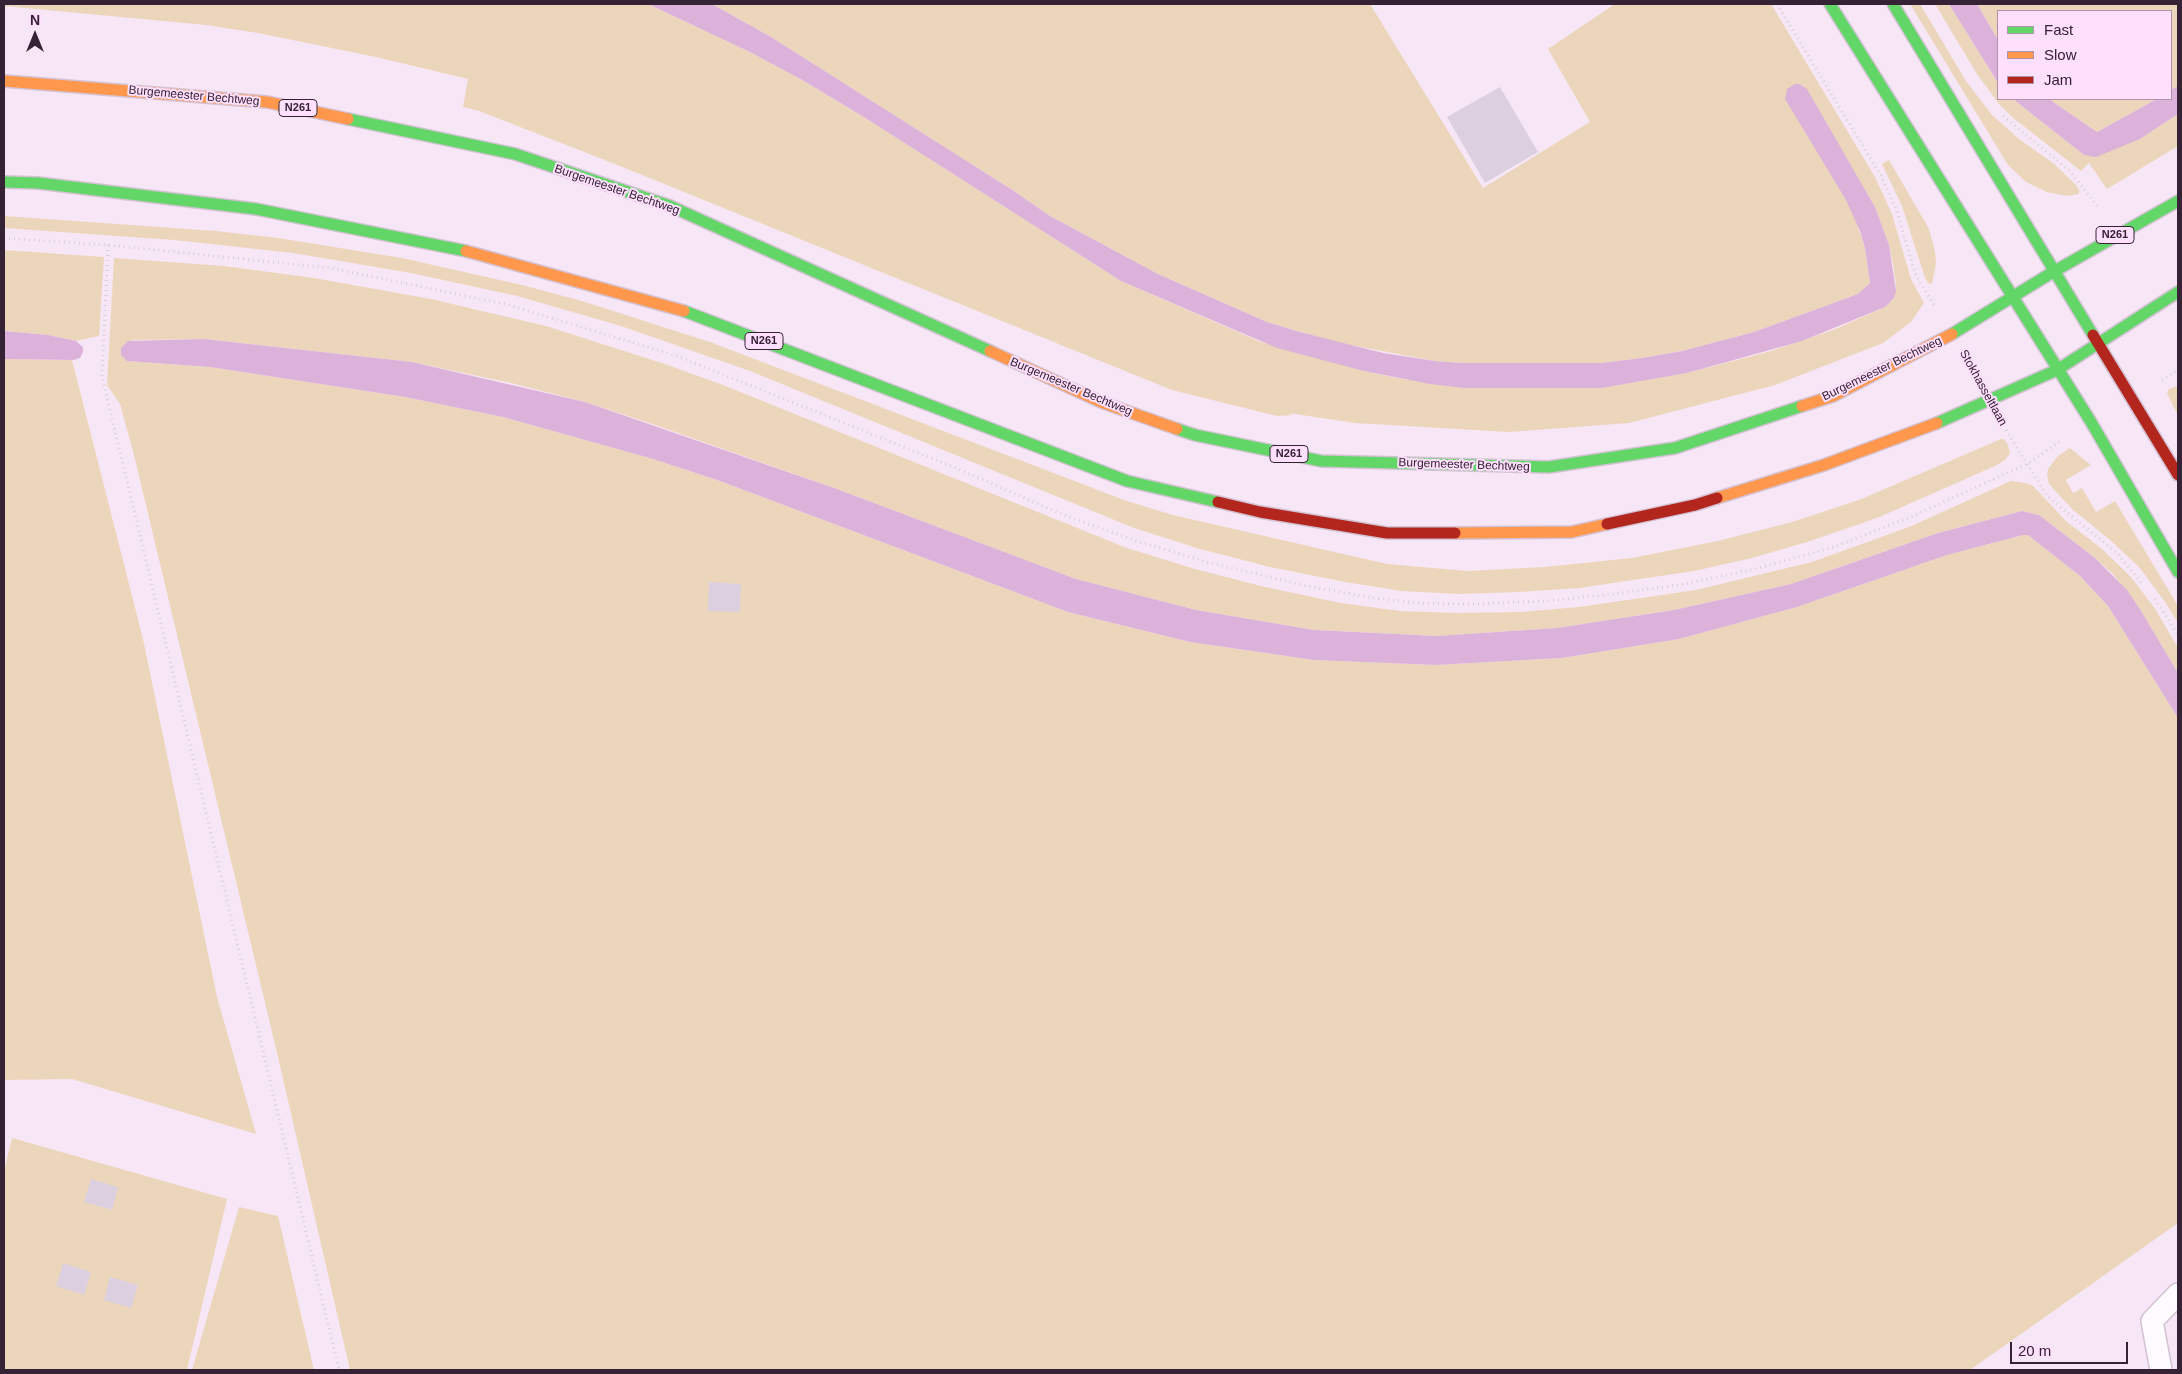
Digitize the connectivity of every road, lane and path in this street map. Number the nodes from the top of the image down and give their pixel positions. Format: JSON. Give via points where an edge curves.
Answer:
{"nodes":[{"id":1,"x":1777,"y":4,"type":"edge"},
{"id":2,"x":1830,"y":4,"type":"edge"},
{"id":3,"x":1892,"y":4,"type":"edge"},
{"id":4,"x":4,"y":81,"type":"edge"},
{"id":5,"x":1998,"y":112,"type":"dead end"},
{"id":6,"x":4,"y":182,"type":"edge"},
{"id":7,"x":2178,"y":201,"type":"edge"},
{"id":8,"x":2117,"y":234,"type":"junction"},
{"id":9,"x":108,"y":245,"type":"dead end"},
{"id":10,"x":2053,"y":272,"type":"junction"},
{"id":11,"x":2178,"y":292,"type":"edge"},
{"id":12,"x":2012,"y":298,"type":"junction"},
{"id":13,"x":1953,"y":334,"type":"junction"},
{"id":14,"x":2098,"y":343,"type":"junction"},
{"id":15,"x":2057,"y":370,"type":"junction"},
{"id":16,"x":1988,"y":400,"type":"junction"},
{"id":17,"x":2178,"y":475,"type":"edge"},
{"id":18,"x":2178,"y":572,"type":"edge"},
{"id":19,"x":2146,"y":589,"type":"dead end"},
{"id":20,"x":2152,"y":596,"type":"dead end"},
{"id":21,"x":2178,"y":635,"type":"edge"},
{"id":22,"x":2178,"y":1294,"type":"edge"},
{"id":23,"x":339,"y":1370,"type":"edge"},
{"id":24,"x":2161,"y":1370,"type":"edge"}],
"edges":[{"from":1,"to":13,"type":"path","via":[[1881,176],[1896,210],[1916,276]]},
{"from":2,"to":12,"type":"main road"},
{"from":3,"to":10,"type":"main road"},
{"from":4,"to":13,"type":"main road","name":"Burgemeester Bechtweg","number":"N261","via":[[267,102],[515,154],[670,206],[1101,402],[1195,435],[1321,461],[1549,468],[1675,448],[1833,396]]},
{"from":5,"to":8,"type":"path","via":[[2070,171]]},
{"from":6,"to":16,"type":"main road","number":"N261","via":[[38,183],[256,209],[469,252],[685,311],[1127,481],[1260,512],[1388,534],[1572,532],[1696,505],[1824,465],[1959,415]]},
{"from":7,"to":8,"type":"main road","name":"Burgemeester Bechtweg","number":"N261"},
{"from":8,"to":10,"type":"main road","name":"Burgemeester Bechtweg","number":"N261"},
{"from":9,"to":23,"type":"path","via":[[102,376]]},
{"from":10,"to":12,"type":"main road","name":"Burgemeester Bechtweg","number":"N261"},
{"from":10,"to":14,"type":"main road"},
{"from":11,"to":14,"type":"main road","number":"N261"},
{"from":12,"to":13,"type":"main road","name":"Burgemeester Bechtweg","number":"N261"},
{"from":12,"to":15,"type":"main road"},
{"from":14,"to":15,"type":"main road","number":"N261"},
{"from":14,"to":17,"type":"main road"},
{"from":15,"to":16,"type":"main road","number":"N261"},
{"from":15,"to":18,"type":"main road"},
{"from":16,"to":19,"type":"path","name":"Stokhasseltlaan","via":[[2047,496],[2117,553]]},
{"from":20,"to":21,"type":"path"},
{"from":22,"to":24,"type":"lane","via":[[2152,1321]]}]}
